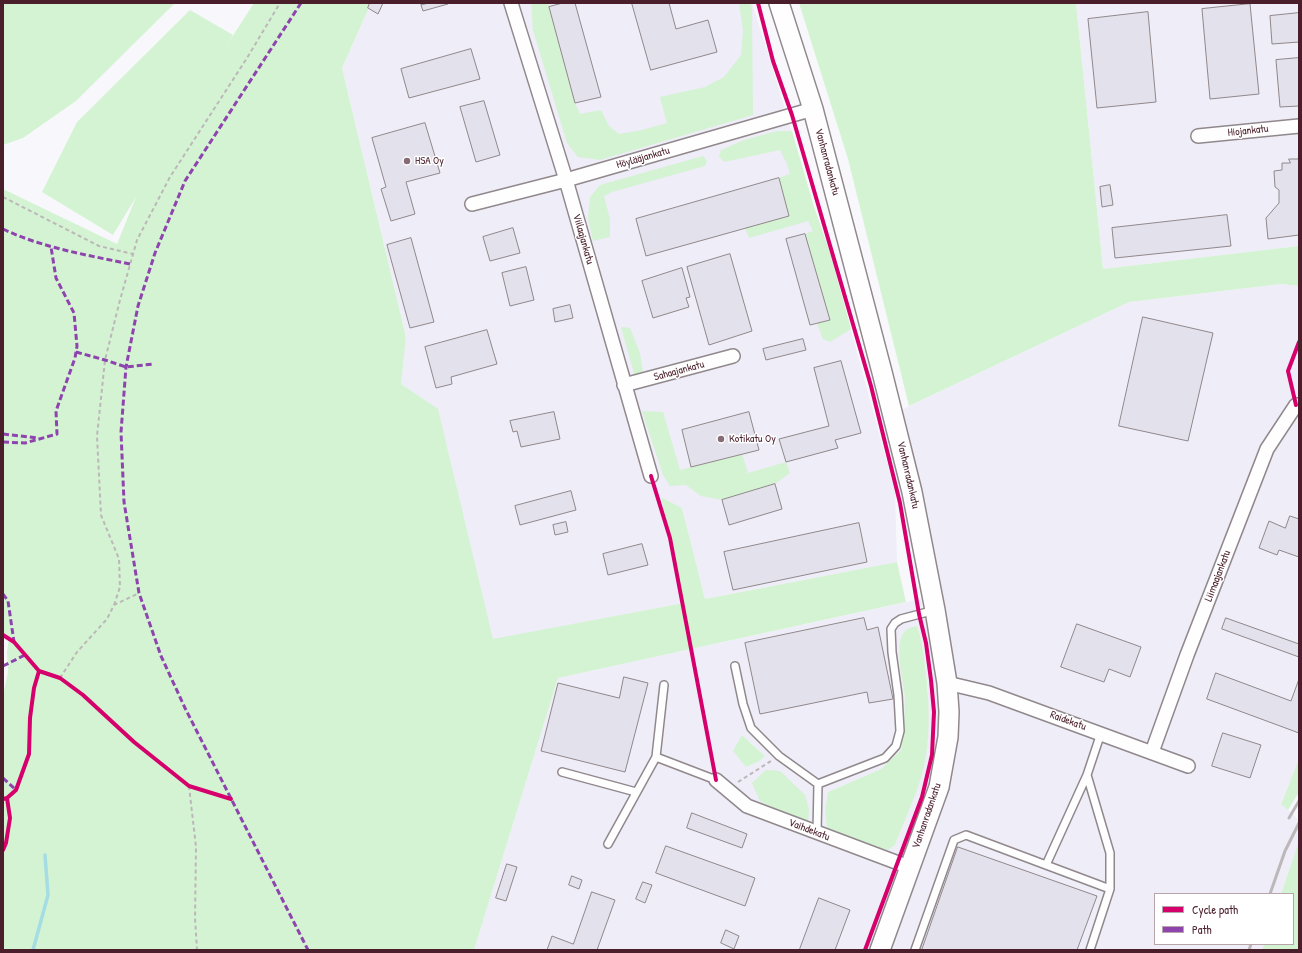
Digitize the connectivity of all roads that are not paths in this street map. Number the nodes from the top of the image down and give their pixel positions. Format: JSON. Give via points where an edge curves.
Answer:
{"nodes":[{"id":1,"x":511,"y":3,"type":"edge"},
{"id":2,"x":778,"y":3,"type":"edge"},
{"id":3,"x":813,"y":109,"type":"junction"},
{"id":4,"x":1299,"y":126,"type":"edge"},
{"id":5,"x":1198,"y":136,"type":"dead end"},
{"id":6,"x":566,"y":180,"type":"junction"},
{"id":7,"x":472,"y":204,"type":"dead end"},
{"id":8,"x":733,"y":356,"type":"dead end"},
{"id":9,"x":624,"y":385,"type":"junction"},
{"id":10,"x":1296,"y":405,"type":"dead end"},
{"id":11,"x":651,"y":476,"type":"dead end"},
{"id":12,"x":935,"y":610,"type":"junction"},
{"id":13,"x":735,"y":666,"type":"dead end"},
{"id":14,"x":947,"y":683,"type":"junction"},
{"id":15,"x":664,"y":685,"type":"dead end"},
{"id":16,"x":1101,"y":734,"type":"junction"},
{"id":17,"x":1152,"y":752,"type":"junction"},
{"id":18,"x":656,"y":757,"type":"junction"},
{"id":19,"x":1188,"y":766,"type":"dead end"},
{"id":20,"x":562,"y":772,"type":"dead end"},
{"id":21,"x":1087,"y":775,"type":"junction"},
{"id":22,"x":716,"y":780,"type":"joint"},
{"id":23,"x":818,"y":784,"type":"junction"},
{"id":24,"x":636,"y":792,"type":"junction"},
{"id":25,"x":817,"y":833,"type":"junction"},
{"id":26,"x":608,"y":844,"type":"dead end"},
{"id":27,"x":1046,"y":865,"type":"junction"},
{"id":28,"x":909,"y":867,"type":"junction"},
{"id":29,"x":1110,"y":889,"type":"junction"},
{"id":30,"x":880,"y":950,"type":"edge"},
{"id":31,"x":915,"y":950,"type":"edge"},
{"id":32,"x":1090,"y":950,"type":"edge"}],
"edges":[{"from":1,"to":6,"type":"street","name":"Viilaajankatu"},
{"from":2,"to":3,"type":"street","name":"Vanhanradankatu"},
{"from":3,"to":6,"type":"street","name":"Höylääjankatu"},
{"from":3,"to":12,"type":"street","name":"Vanhanradankatu","via":[[912,492]]},
{"from":4,"to":5,"type":"street","name":"Hiojankatu"},
{"from":6,"to":7,"type":"street","name":"Höylääjankatu"},
{"from":6,"to":9,"type":"street","name":"Viilaajankatu"},
{"from":8,"to":9,"type":"street","name":"Sahaajankatu"},
{"from":9,"to":11,"type":"street","name":"Viilaajankatu"},
{"from":10,"to":17,"type":"street","name":"Liimaajankatu","via":[[1267,449]]},
{"from":12,"to":14,"type":"street","name":"Vanhanradankatu"},
{"from":12,"to":23,"type":"lane","via":[[901,619],[895,622],[891,629],[900,731],[896,746],[885,758]]},
{"from":13,"to":23,"type":"lane","via":[[751,728],[779,756]]},
{"from":14,"to":16,"type":"street","name":"Raidekatu","via":[[989,693]]},
{"from":14,"to":28,"type":"street","name":"Vanhanradankatu","via":[[948,737],[939,787]]},
{"from":15,"to":18,"type":"lane"},
{"from":16,"to":17,"type":"street","name":"Raidekatu"},
{"from":16,"to":21,"type":"lane"},
{"from":17,"to":19,"type":"street","name":"Raidekatu"},
{"from":18,"to":22,"type":"lane"},
{"from":18,"to":24,"type":"lane"},
{"from":20,"to":24,"type":"lane"},
{"from":21,"to":27,"type":"lane"},
{"from":21,"to":29,"type":"lane","via":[[1110,853]]},
{"from":22,"to":25,"type":"street","name":"Vaihdekatu","via":[[747,806]]},
{"from":23,"to":25,"type":"lane"},
{"from":24,"to":26,"type":"lane"},
{"from":25,"to":28,"type":"street","name":"Vaihdekatu"},
{"from":27,"to":29,"type":"lane"},
{"from":27,"to":31,"type":"lane","via":[[966,835],[954,840]]},
{"from":28,"to":30,"type":"street","name":"Vanhanradankatu"},
{"from":29,"to":32,"type":"lane"}]}
